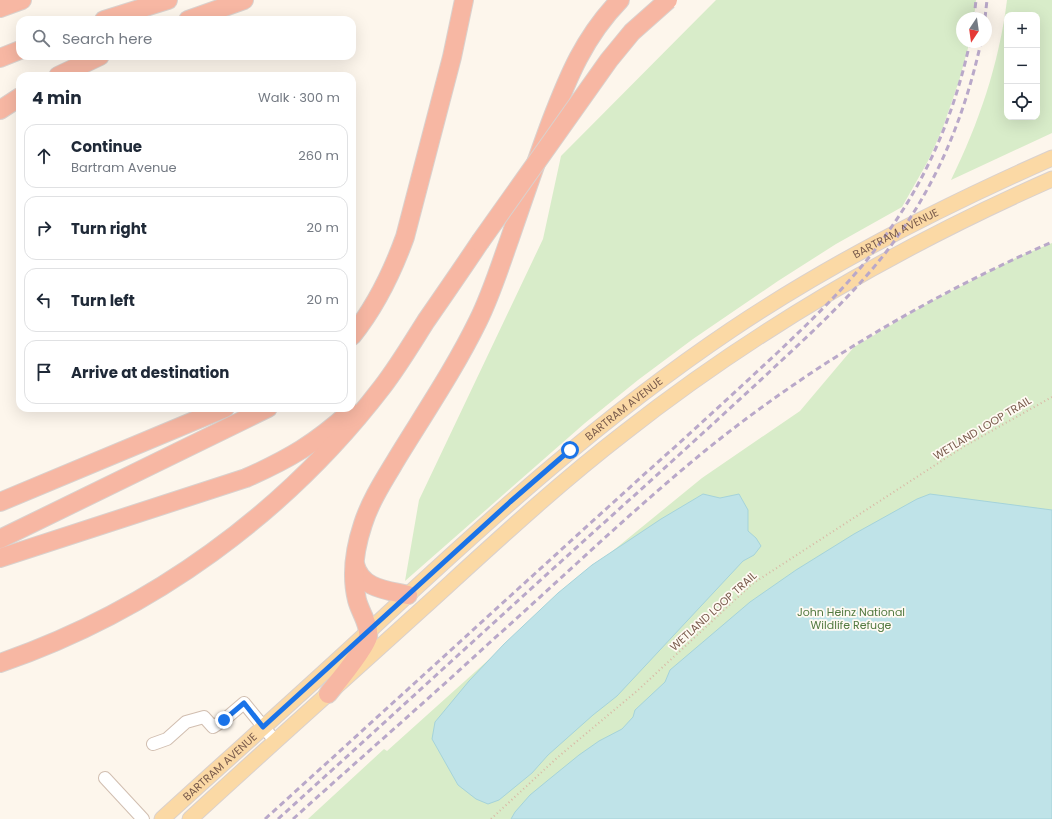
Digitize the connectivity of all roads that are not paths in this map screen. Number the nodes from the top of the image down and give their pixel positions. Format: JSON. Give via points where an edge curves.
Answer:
{"nodes":[{"id":1,"x":22,"y":0,"type":"edge"},
{"id":2,"x":168,"y":0,"type":"edge"},
{"id":3,"x":244,"y":0,"type":"edge"},
{"id":4,"x":620,"y":0,"type":"edge"},
{"id":5,"x":668,"y":0,"type":"edge"},
{"id":6,"x":464,"y":2,"type":"edge"},
{"id":7,"x":0,"y":8,"type":"edge"},
{"id":8,"x":117,"y":16,"type":"edge"},
{"id":9,"x":199,"y":16,"type":"edge"},
{"id":10,"x":16,"y":52,"type":"edge"},
{"id":11,"x":0,"y":58,"type":"edge"},
{"id":12,"x":92,"y":60,"type":"edge"},
{"id":13,"x":66,"y":72,"type":"edge"},
{"id":14,"x":16,"y":100,"type":"edge"},
{"id":15,"x":0,"y":110,"type":"edge"},
{"id":16,"x":1052,"y":158,"type":"edge"},
{"id":17,"x":422,"y":169,"type":"junction"},
{"id":18,"x":1052,"y":179,"type":"edge"},
{"id":19,"x":356,"y":318,"type":"edge"},
{"id":20,"x":425,"y":322,"type":"junction"},
{"id":21,"x":356,"y":330,"type":"edge"},
{"id":22,"x":356,"y":406,"type":"edge"},
{"id":23,"x":215,"y":412,"type":"edge"},
{"id":24,"x":260,"y":412,"type":"edge"},
{"id":25,"x":350,"y":412,"type":"edge"},
{"id":26,"x":0,"y":502,"type":"edge"},
{"id":27,"x":0,"y":539,"type":"edge"},
{"id":28,"x":0,"y":558,"type":"edge"},
{"id":29,"x":355,"y":564,"type":"junction"},
{"id":30,"x":408,"y":595,"type":"junction"},
{"id":31,"x":368,"y":632,"type":"junction"},
{"id":32,"x":0,"y":662,"type":"edge"},
{"id":33,"x":328,"y":694,"type":"junction"},
{"id":34,"x":263,"y":727,"type":"junction"},
{"id":35,"x":275,"y":741,"type":"junction"},
{"id":36,"x":153,"y":744,"type":"dead end"},
{"id":37,"x":105,"y":778,"type":"dead end"},
{"id":38,"x":143,"y":819,"type":"edge"},
{"id":39,"x":162,"y":819,"type":"edge"},
{"id":40,"x":190,"y":819,"type":"edge"}],
"edges":[{"from":1,"to":7,"type":"highway"},
{"from":2,"to":8,"type":"highway"},
{"from":3,"to":9,"type":"highway"},
{"from":4,"to":29,"type":"highway","via":[[595,30],[569,74],[484,308],[465,347],[372,502],[360,532]]},
{"from":5,"to":20,"type":"highway","bridge":true,"via":[[636,28],[609,60]]},
{"from":6,"to":17,"type":"highway"},
{"from":10,"to":11,"type":"highway"},
{"from":12,"to":13,"type":"highway"},
{"from":14,"to":15,"type":"highway"},
{"from":16,"to":30,"type":"main road","name":"BARTRAM AVENUE","via":[[962,199],[863,250],[815,276],[733,329],[655,384],[582,441],[510,502]]},
{"from":17,"to":19,"type":"highway","via":[[389,260],[373,294]]},
{"from":17,"to":21,"type":"highway","via":[[409,223],[395,264],[377,300]]},
{"from":18,"to":33,"type":"main road","name":"BARTRAM AVENUE","via":[[984,209],[887,259],[821,297],[690,383],[625,431],[535,506]]},
{"from":20,"to":22,"type":"highway"},
{"from":20,"to":32,"type":"highway","via":[[408,352],[383,386],[333,445],[280,498],[240,530],[188,568],[123,608],[76,632]]},
{"from":23,"to":26,"type":"highway"},
{"from":24,"to":27,"type":"highway"},
{"from":25,"to":28,"type":"highway","via":[[327,432],[289,458],[246,478]]},
{"from":29,"to":30,"type":"highway","via":[[364,581]]},
{"from":29,"to":31,"type":"highway","via":[[356,593]]},
{"from":30,"to":31,"type":"main road","name":"BARTRAM AVENUE"},
{"from":31,"to":33,"type":"highway","via":[[366,641]]},
{"from":31,"to":34,"type":"main road","name":"BARTRAM AVENUE"},
{"from":33,"to":35,"type":"main road","name":"BARTRAM AVENUE"},
{"from":34,"to":35,"type":"lane"},
{"from":34,"to":36,"type":"lane","via":[[244,703],[213,727],[204,717],[186,722],[167,739]]},
{"from":34,"to":39,"type":"main road","name":"BARTRAM AVENUE"},
{"from":35,"to":40,"type":"main road","name":"BARTRAM AVENUE"},
{"from":37,"to":38,"type":"lane"}]}
